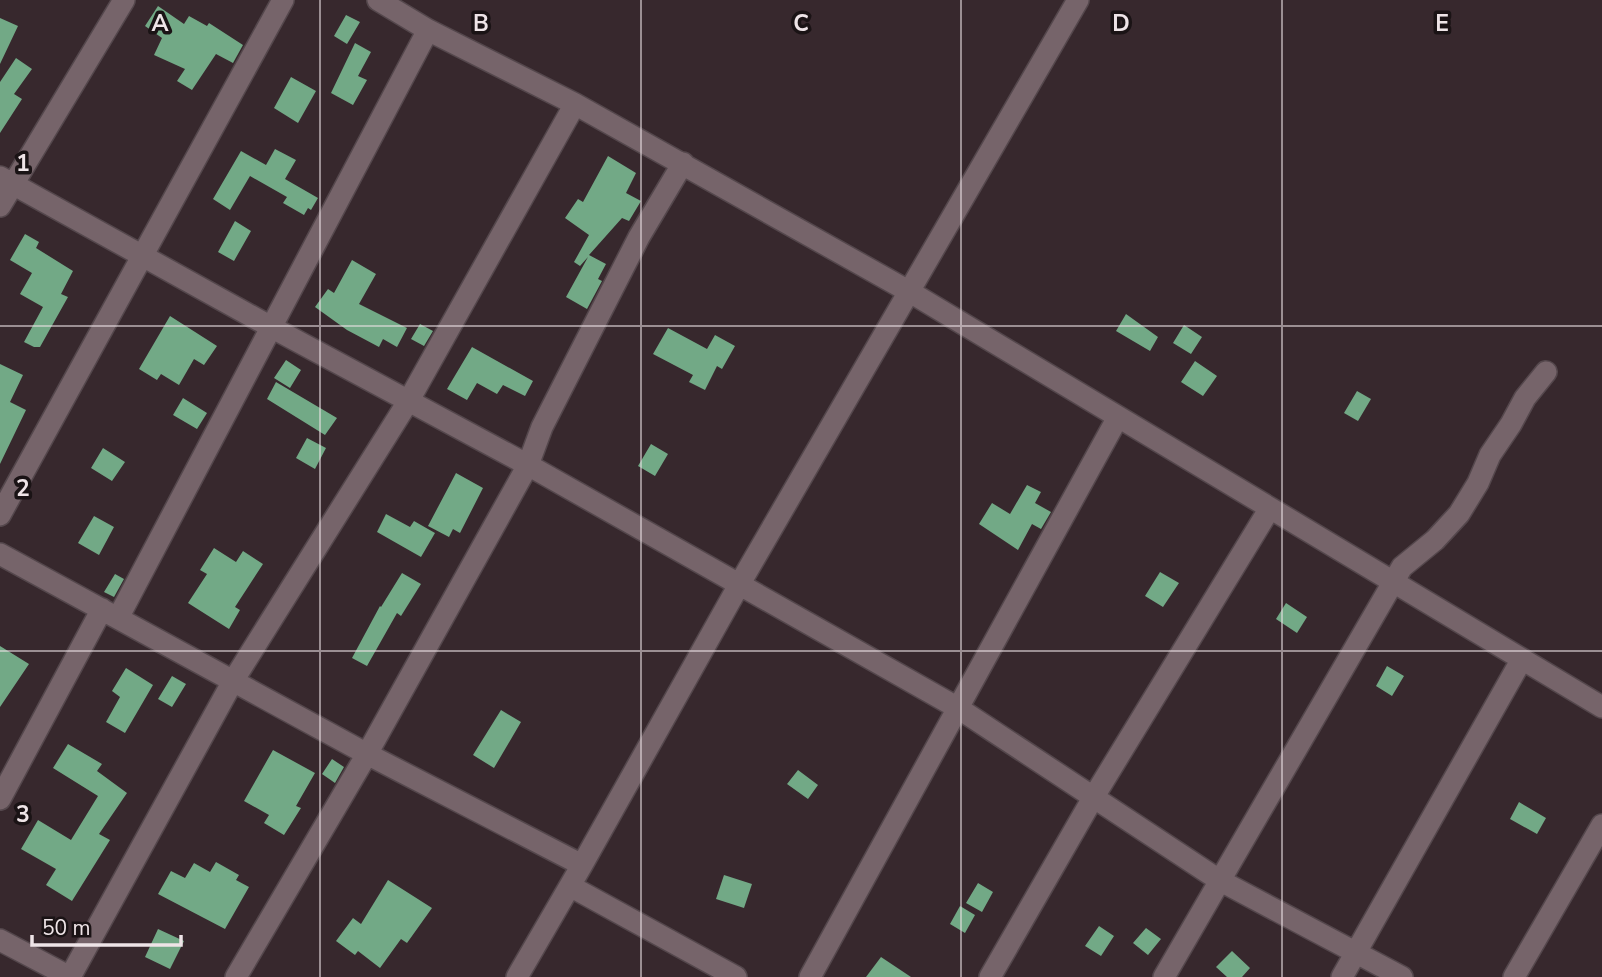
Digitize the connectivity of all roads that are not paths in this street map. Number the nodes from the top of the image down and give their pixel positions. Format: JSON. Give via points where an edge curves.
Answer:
{"nodes":[{"id":1,"x":124,"y":0,"type":"edge"},
{"id":2,"x":283,"y":0,"type":"edge"},
{"id":3,"x":377,"y":0,"type":"edge"},
{"id":4,"x":1078,"y":0,"type":"edge"},
{"id":5,"x":428,"y":30,"type":"junction"},
{"id":6,"x":575,"y":104,"type":"junction"},
{"id":7,"x":683,"y":163,"type":"junction"},
{"id":8,"x":6,"y":180,"type":"edge"},
{"id":9,"x":0,"y":206,"type":"edge"},
{"id":10,"x":143,"y":256,"type":"junction"},
{"id":11,"x":910,"y":292,"type":"junction"},
{"id":12,"x":271,"y":327,"type":"junction"},
{"id":13,"x":1546,"y":372,"type":"dead end"},
{"id":14,"x":409,"y":400,"type":"junction"},
{"id":15,"x":1118,"y":417,"type":"junction"},
{"id":16,"x":528,"y":465,"type":"junction"},
{"id":17,"x":1270,"y":508,"type":"junction"},
{"id":18,"x":0,"y":515,"type":"edge"},
{"id":19,"x":0,"y":554,"type":"edge"},
{"id":20,"x":1395,"y":583,"type":"junction"},
{"id":21,"x":738,"y":585,"type":"junction"},
{"id":22,"x":110,"y":614,"type":"junction"},
{"id":23,"x":1522,"y":659,"type":"junction"},
{"id":24,"x":233,"y":681,"type":"junction"},
{"id":25,"x":1602,"y":707,"type":"edge"},
{"id":26,"x":958,"y":708,"type":"junction"},
{"id":27,"x":367,"y":754,"type":"junction"},
{"id":28,"x":1093,"y":798,"type":"junction"},
{"id":29,"x":0,"y":799,"type":"edge"},
{"id":30,"x":1602,"y":825,"type":"edge"},
{"id":31,"x":582,"y":865,"type":"junction"},
{"id":32,"x":1219,"y":880,"type":"junction"},
{"id":33,"x":570,"y":886,"type":"junction"},
{"id":34,"x":0,"y":940,"type":"edge"},
{"id":35,"x":1356,"y":951,"type":"junction"},
{"id":36,"x":70,"y":977,"type":"edge"},
{"id":37,"x":236,"y":977,"type":"edge"},
{"id":38,"x":517,"y":977,"type":"edge"},
{"id":39,"x":736,"y":977,"type":"edge"},
{"id":40,"x":810,"y":977,"type":"edge"},
{"id":41,"x":990,"y":977,"type":"edge"},
{"id":42,"x":1164,"y":977,"type":"edge"},
{"id":43,"x":1342,"y":977,"type":"edge"},
{"id":44,"x":1402,"y":977,"type":"edge"},
{"id":45,"x":1514,"y":977,"type":"edge"}],
"edges":[{"from":1,"to":8,"type":"street"},
{"from":2,"to":10,"type":"street"},
{"from":3,"to":5,"type":"street"},
{"from":4,"to":11,"type":"street"},
{"from":5,"to":6,"type":"street"},
{"from":5,"to":12,"type":"street"},
{"from":6,"to":7,"type":"street"},
{"from":6,"to":14,"type":"street"},
{"from":7,"to":11,"type":"street"},
{"from":7,"to":16,"type":"street","via":[[542,426]]},
{"from":8,"to":9,"type":"street"},
{"from":8,"to":10,"type":"street"},
{"from":10,"to":12,"type":"street"},
{"from":10,"to":18,"type":"street"},
{"from":11,"to":15,"type":"street"},
{"from":11,"to":21,"type":"street"},
{"from":12,"to":14,"type":"street"},
{"from":12,"to":22,"type":"street"},
{"from":13,"to":20,"type":"street","via":[[1490,455],[1459,514],[1402,567]]},
{"from":14,"to":16,"type":"street"},
{"from":14,"to":24,"type":"street"},
{"from":15,"to":17,"type":"street"},
{"from":15,"to":26,"type":"street"},
{"from":16,"to":21,"type":"street"},
{"from":16,"to":27,"type":"street"},
{"from":17,"to":20,"type":"street"},
{"from":17,"to":28,"type":"street"},
{"from":19,"to":22,"type":"street"},
{"from":20,"to":23,"type":"street"},
{"from":20,"to":32,"type":"street"},
{"from":21,"to":26,"type":"street"},
{"from":21,"to":31,"type":"street"},
{"from":22,"to":24,"type":"street"},
{"from":22,"to":29,"type":"street"},
{"from":23,"to":25,"type":"street"},
{"from":23,"to":35,"type":"street"},
{"from":24,"to":27,"type":"street"},
{"from":24,"to":36,"type":"street"},
{"from":26,"to":28,"type":"street"},
{"from":26,"to":40,"type":"street"},
{"from":27,"to":31,"type":"street"},
{"from":27,"to":37,"type":"street"},
{"from":28,"to":32,"type":"street"},
{"from":28,"to":41,"type":"street"},
{"from":30,"to":45,"type":"street"},
{"from":31,"to":33,"type":"street"},
{"from":32,"to":35,"type":"street"},
{"from":32,"to":42,"type":"street"},
{"from":33,"to":38,"type":"street"},
{"from":33,"to":39,"type":"street"},
{"from":34,"to":36,"type":"street"},
{"from":35,"to":43,"type":"street"},
{"from":35,"to":44,"type":"street"}]}
